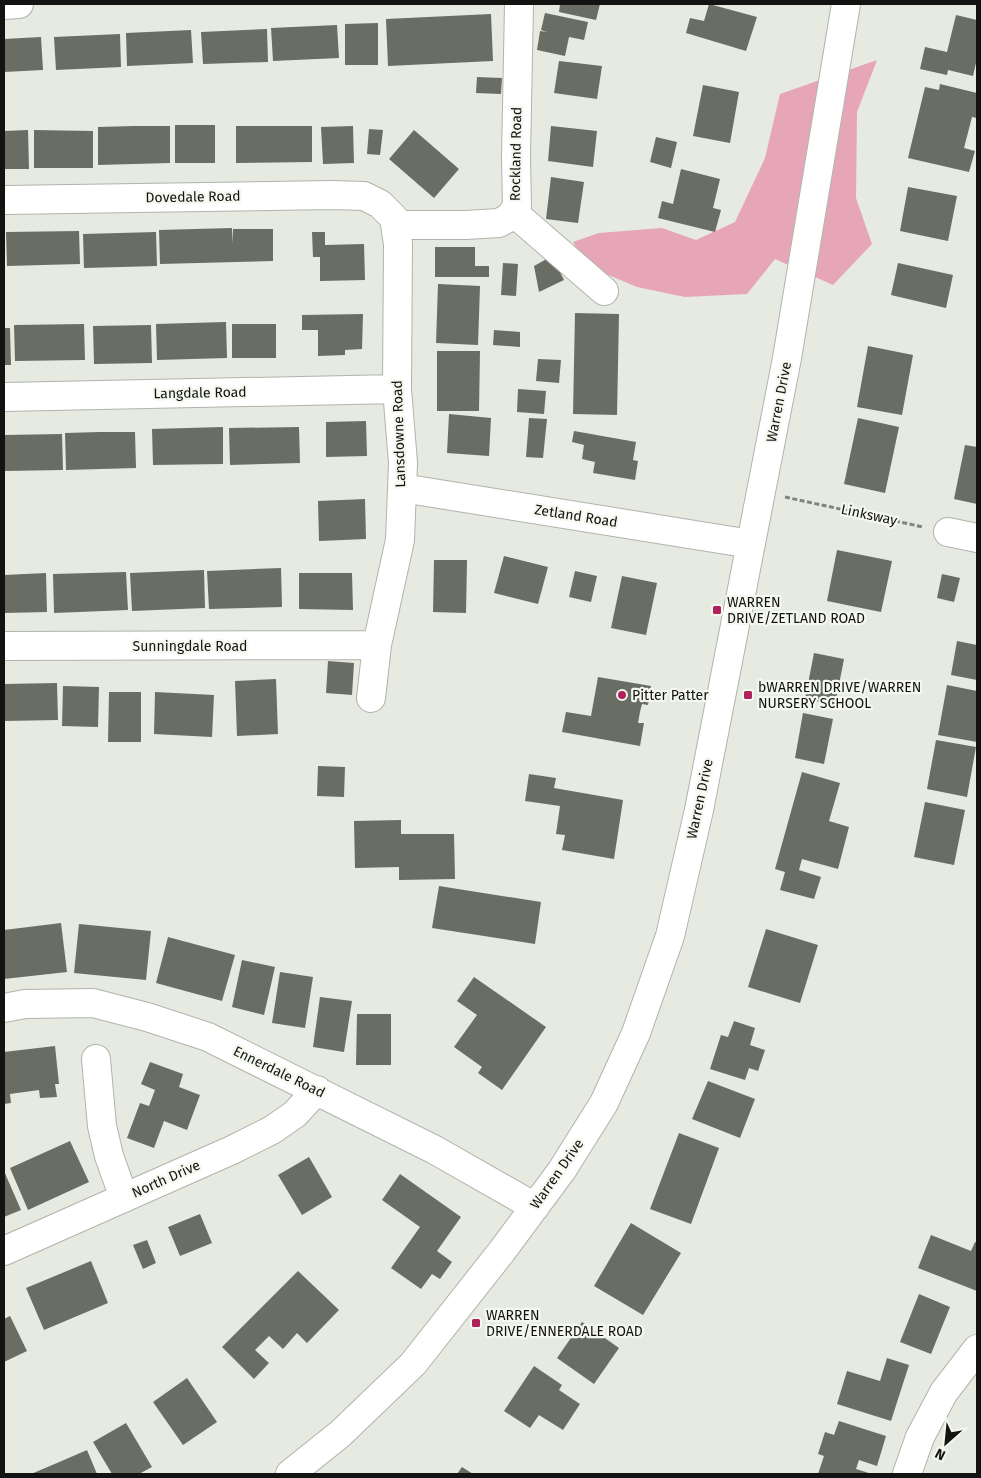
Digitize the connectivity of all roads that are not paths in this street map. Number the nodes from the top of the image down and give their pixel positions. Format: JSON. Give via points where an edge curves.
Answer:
{"nodes":[{"id":1,"x":19,"y":4,"type":"edge"},
{"id":2,"x":519,"y":4,"type":"edge"},
{"id":3,"x":846,"y":4,"type":"edge"},
{"id":4,"x":4,"y":5,"type":"edge"},
{"id":5,"x":4,"y":200,"type":"edge"},
{"id":6,"x":513,"y":212,"type":"junction"},
{"id":7,"x":388,"y":215,"type":"junction"},
{"id":8,"x":604,"y":291,"type":"dead end"},
{"id":9,"x":397,"y":389,"type":"junction"},
{"id":10,"x":4,"y":397,"type":"edge"},
{"id":11,"x":402,"y":488,"type":"junction"},
{"id":12,"x":948,"y":532,"type":"road end"},
{"id":13,"x":977,"y":538,"type":"edge"},
{"id":14,"x":751,"y":544,"type":"junction"},
{"id":15,"x":377,"y":645,"type":"junction"},
{"id":16,"x":4,"y":646,"type":"edge"},
{"id":17,"x":371,"y":698,"type":"dead end"},
{"id":18,"x":4,"y":1008,"type":"edge"},
{"id":19,"x":96,"y":1058,"type":"dead end"},
{"id":20,"x":317,"y":1090,"type":"junction"},
{"id":21,"x":124,"y":1198,"type":"junction"},
{"id":22,"x":535,"y":1207,"type":"junction"},
{"id":23,"x":4,"y":1252,"type":"edge"},
{"id":24,"x":977,"y":1349,"type":"edge"},
{"id":25,"x":290,"y":1474,"type":"edge"},
{"id":26,"x":907,"y":1474,"type":"edge"}],
"edges":[{"from":1,"to":4,"type":"street"},
{"from":2,"to":6,"type":"street","name":"Rockland Road","via":[[517,206]]},
{"from":3,"to":14,"type":"street","name":"Warren Drive","via":[[787,358]]},
{"from":5,"to":7,"type":"street","name":"Dovedale Road","via":[[332,194],[364,196]]},
{"from":6,"to":7,"type":"street","name":"Rockland Road","via":[[499,223],[466,225]]},
{"from":6,"to":8,"type":"street"},
{"from":7,"to":9,"type":"street","name":"Lansdowne Road","via":[[398,244]]},
{"from":9,"to":10,"type":"street","name":"Langdale Road"},
{"from":9,"to":11,"type":"street","name":"Lansdowne Road"},
{"from":11,"to":14,"type":"street","name":"Zetland Road"},
{"from":11,"to":15,"type":"street","name":"Lansdowne Road","via":[[400,540]]},
{"from":12,"to":13,"type":"street"},
{"from":14,"to":22,"type":"street","name":"Warren Drive","via":[[699,810],[670,936],[636,1033],[604,1103]]},
{"from":15,"to":16,"type":"street","name":"Sunningdale Road"},
{"from":15,"to":17,"type":"street","name":"Lansdowne Road"},
{"from":18,"to":20,"type":"street","name":"Ennerdale Road","via":[[25,1004],[93,1003],[147,1017],[208,1037]]},
{"from":19,"to":21,"type":"street","via":[[102,1126]]},
{"from":20,"to":21,"type":"street","name":"North Drive","via":[[295,1114],[272,1130]]},
{"from":20,"to":22,"type":"street","name":"Ennerdale Road","via":[[435,1150]]},
{"from":21,"to":23,"type":"street","name":"North Drive"},
{"from":22,"to":25,"type":"street","name":"Warren Drive","via":[[413,1364],[340,1434]]},
{"from":24,"to":26,"type":"street","via":[[944,1392],[920,1437]]}]}
